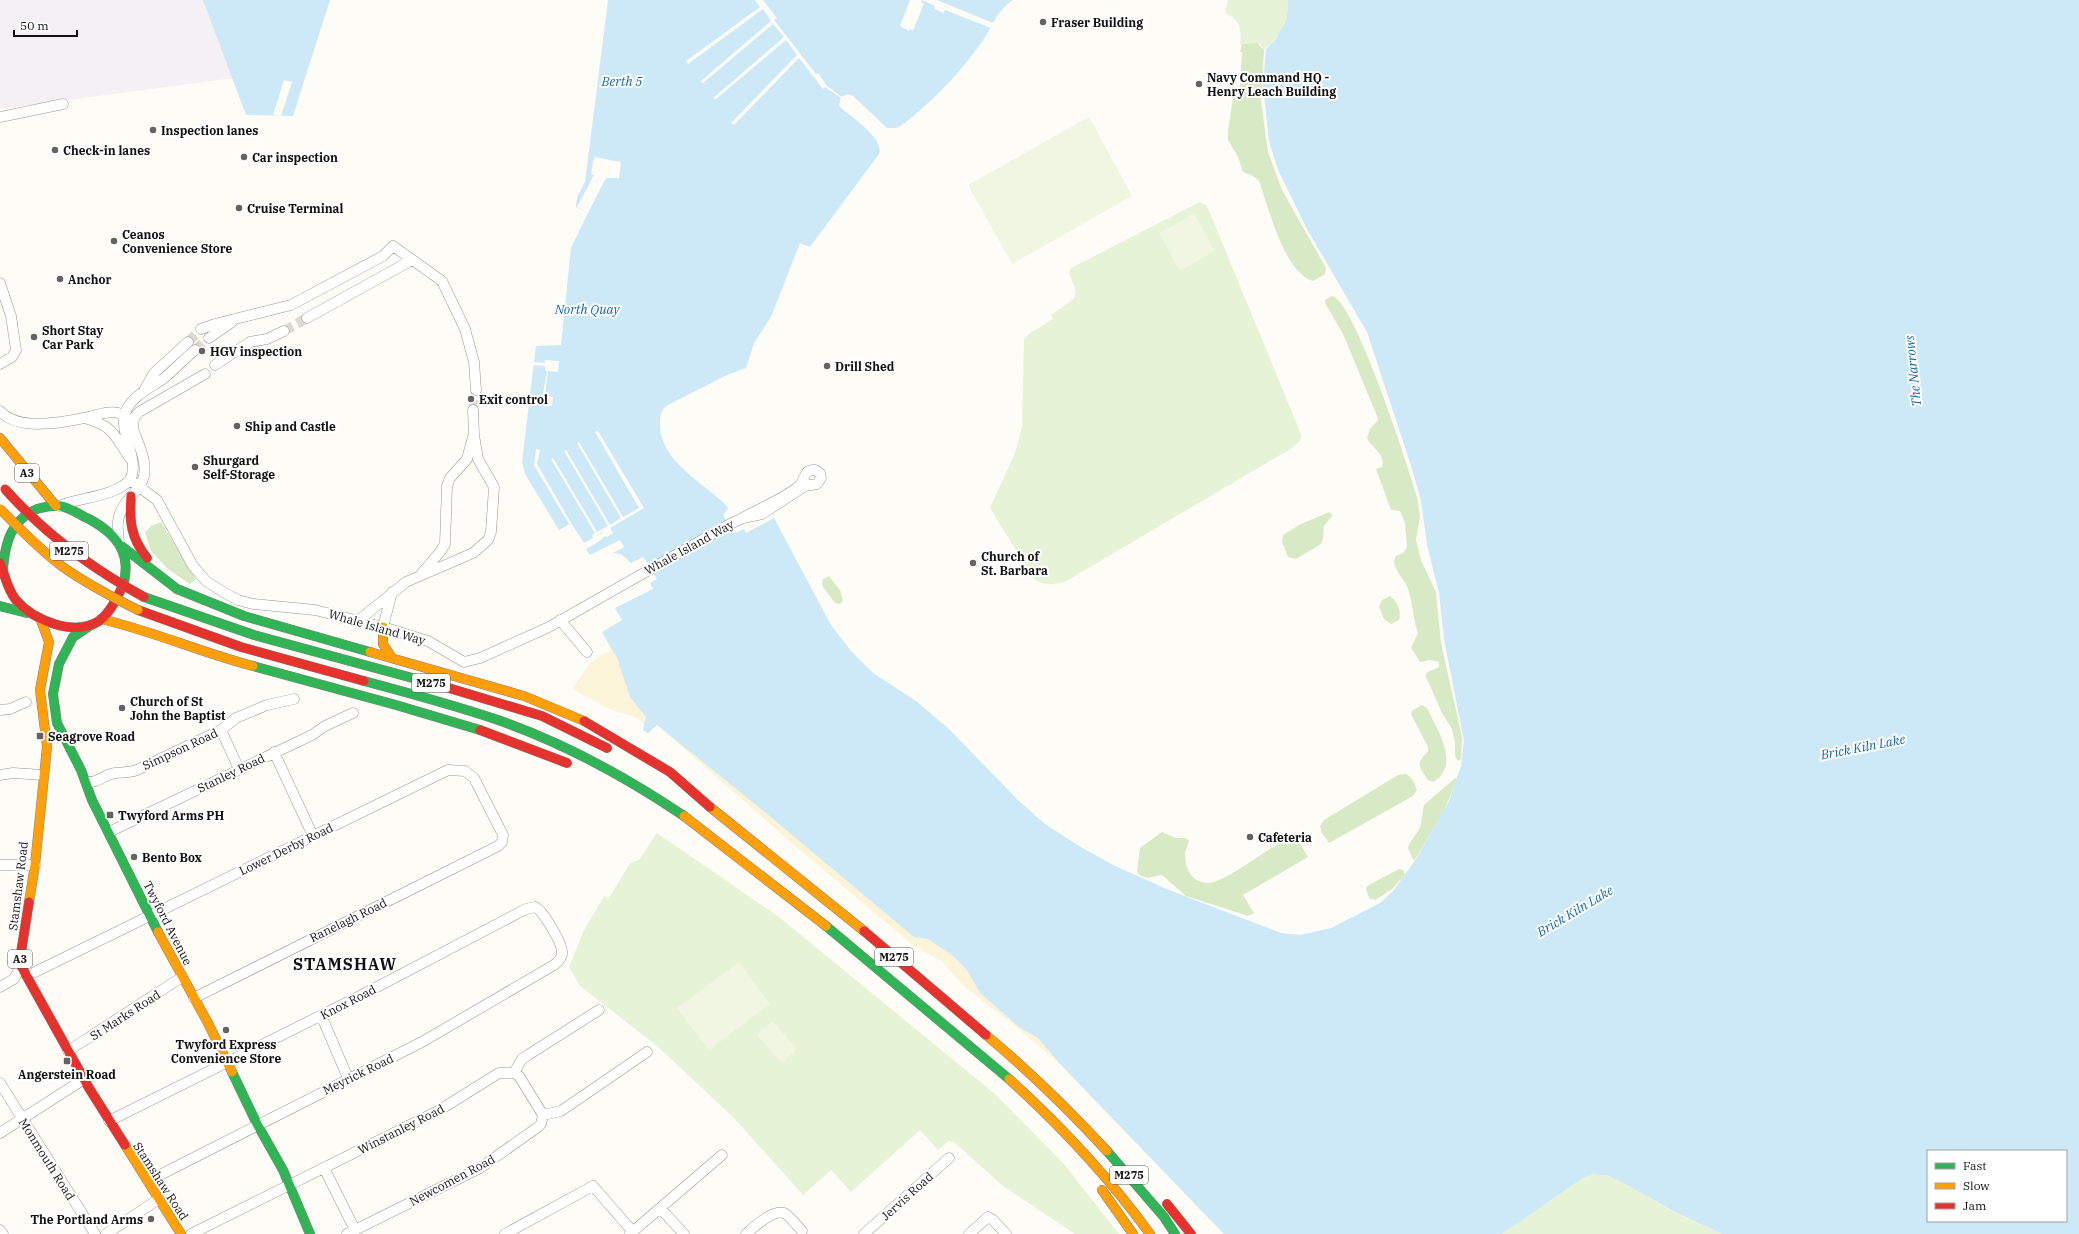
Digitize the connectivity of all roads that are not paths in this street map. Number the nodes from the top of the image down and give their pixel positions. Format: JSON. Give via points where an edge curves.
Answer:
{"nodes":[{"id":1,"x":63,"y":104,"type":"dead end"},
{"id":2,"x":0,"y":117,"type":"edge"},
{"id":3,"x":412,"y":260,"type":"junction"},
{"id":4,"x":0,"y":283,"type":"edge"},
{"id":5,"x":242,"y":316,"type":"junction"},
{"id":6,"x":307,"y":318,"type":"tunnel mouth"},
{"id":7,"x":201,"y":329,"type":"tunnel mouth"},
{"id":8,"x":284,"y":332,"type":"tunnel mouth"},
{"id":9,"x":209,"y":338,"type":"tunnel mouth"},
{"id":10,"x":191,"y":346,"type":"tunnel mouth"},
{"id":11,"x":0,"y":364,"type":"edge"},
{"id":12,"x":215,"y":365,"type":"dead end"},
{"id":13,"x":205,"y":374,"type":"dead end"},
{"id":14,"x":476,"y":390,"type":"tunnel mouth"},
{"id":15,"x":473,"y":410,"type":"tunnel mouth"},
{"id":16,"x":0,"y":411,"type":"edge"},
{"id":17,"x":124,"y":416,"type":"junction"},
{"id":18,"x":84,"y":418,"type":"junction"},
{"id":19,"x":133,"y":429,"type":"junction"},
{"id":20,"x":474,"y":435,"type":"junction"},
{"id":21,"x":0,"y":438,"type":"edge"},
{"id":22,"x":131,"y":460,"type":"junction"},
{"id":23,"x":130,"y":480,"type":"junction"},
{"id":24,"x":3,"y":486,"type":"edge"},
{"id":25,"x":139,"y":487,"type":"junction"},
{"id":26,"x":131,"y":496,"type":"junction"},
{"id":27,"x":58,"y":506,"type":"junction"},
{"id":28,"x":0,"y":509,"type":"edge"},
{"id":29,"x":739,"y":520,"type":"junction"},
{"id":30,"x":120,"y":544,"type":"junction"},
{"id":31,"x":2,"y":571,"type":"edge"},
{"id":32,"x":419,"y":576,"type":"junction"},
{"id":33,"x":392,"y":592,"type":"junction"},
{"id":34,"x":192,"y":596,"type":"junction"},
{"id":35,"x":0,"y":606,"type":"edge"},
{"id":36,"x":37,"y":617,"type":"junction"},
{"id":37,"x":101,"y":619,"type":"junction"},
{"id":38,"x":359,"y":620,"type":"junction"},
{"id":39,"x":560,"y":620,"type":"junction"},
{"id":40,"x":91,"y":625,"type":"junction"},
{"id":41,"x":383,"y":627,"type":"junction"},
{"id":42,"x":587,"y":652,"type":"dead end"},
{"id":43,"x":392,"y":658,"type":"junction"},
{"id":44,"x":294,"y":699,"type":"dead end"},
{"id":45,"x":26,"y":702,"type":"dead end"},
{"id":46,"x":0,"y":710,"type":"edge"},
{"id":47,"x":353,"y":713,"type":"dead end"},
{"id":48,"x":221,"y":730,"type":"junction"},
{"id":49,"x":613,"y":751,"type":"dead end"},
{"id":50,"x":274,"y":752,"type":"junction"},
{"id":51,"x":579,"y":768,"type":"dead end"},
{"id":52,"x":239,"y":769,"type":"junction"},
{"id":53,"x":646,"y":769,"type":"dead end"},
{"id":54,"x":0,"y":775,"type":"edge"},
{"id":55,"x":43,"y":775,"type":"junction"},
{"id":56,"x":86,"y":782,"type":"junction"},
{"id":57,"x":630,"y":793,"type":"dead end"},
{"id":58,"x":704,"y":802,"type":"junction"},
{"id":59,"x":692,"y":822,"type":"junction"},
{"id":60,"x":109,"y":832,"type":"junction"},
{"id":61,"x":313,"y":836,"type":"junction"},
{"id":62,"x":502,"y":842,"type":"joint"},
{"id":63,"x":0,"y":865,"type":"edge"},
{"id":64,"x":34,"y":865,"type":"junction"},
{"id":65,"x":149,"y":915,"type":"junction"},
{"id":66,"x":562,"y":956,"type":"joint"},
{"id":67,"x":21,"y":966,"type":"junction"},
{"id":68,"x":35,"y":972,"type":"dead end"},
{"id":69,"x":182,"y":977,"type":"junction"},
{"id":70,"x":0,"y":987,"type":"edge"},
{"id":71,"x":194,"y":998,"type":"junction"},
{"id":72,"x":599,"y":1010,"type":"dead end"},
{"id":73,"x":321,"y":1016,"type":"junction"},
{"id":74,"x":68,"y":1051,"type":"junction"},
{"id":75,"x":647,"y":1052,"type":"dead end"},
{"id":76,"x":227,"y":1062,"type":"junction"},
{"id":77,"x":514,"y":1073,"type":"junction"},
{"id":78,"x":348,"y":1078,"type":"junction"},
{"id":79,"x":84,"y":1079,"type":"junction"},
{"id":80,"x":0,"y":1083,"type":"edge"},
{"id":81,"x":1034,"y":1102,"type":"junction"},
{"id":82,"x":543,"y":1115,"type":"junction"},
{"id":83,"x":22,"y":1119,"type":"junction"},
{"id":84,"x":1078,"y":1120,"type":"junction"},
{"id":85,"x":109,"y":1121,"type":"junction"},
{"id":86,"x":257,"y":1124,"type":"junction"},
{"id":87,"x":0,"y":1133,"type":"edge"},
{"id":88,"x":722,"y":1155,"type":"dead end"},
{"id":89,"x":949,"y":1158,"type":"dead end"},
{"id":90,"x":324,"y":1168,"type":"junction"},
{"id":91,"x":1144,"y":1178,"type":"dead end"},
{"id":92,"x":148,"y":1181,"type":"junction"},
{"id":93,"x":288,"y":1185,"type":"junction"},
{"id":94,"x":159,"y":1199,"type":"junction"},
{"id":95,"x":1163,"y":1199,"type":"dead end"},
{"id":96,"x":785,"y":1205,"type":"dead end"},
{"id":97,"x":660,"y":1208,"type":"junction"},
{"id":98,"x":775,"y":1214,"type":"junction"},
{"id":99,"x":0,"y":1230,"type":"edge"},
{"id":100,"x":351,"y":1232,"type":"edge"},
{"id":101,"x":802,"y":1232,"type":"dead end"},
{"id":102,"x":631,"y":1233,"type":"edge"},
{"id":103,"x":3,"y":1234,"type":"edge"},
{"id":104,"x":95,"y":1234,"type":"edge"},
{"id":105,"x":106,"y":1234,"type":"edge"},
{"id":106,"x":181,"y":1234,"type":"edge"},
{"id":107,"x":191,"y":1234,"type":"edge"},
{"id":108,"x":310,"y":1234,"type":"edge"},
{"id":109,"x":505,"y":1234,"type":"edge"},
{"id":110,"x":684,"y":1234,"type":"edge"},
{"id":111,"x":746,"y":1234,"type":"edge"},
{"id":112,"x":864,"y":1234,"type":"edge"},
{"id":113,"x":969,"y":1234,"type":"edge"},
{"id":114,"x":1006,"y":1234,"type":"edge"},
{"id":115,"x":1133,"y":1234,"type":"edge"},
{"id":116,"x":1150,"y":1234,"type":"edge"},
{"id":117,"x":1175,"y":1234,"type":"edge"},
{"id":118,"x":1191,"y":1234,"type":"edge"}],
"edges":[{"from":1,"to":2,"type":"street"},
{"from":3,"to":5,"type":"street","via":[[393,246],[381,257],[295,303]]},
{"from":3,"to":6,"type":"street"},
{"from":3,"to":14,"type":"street","via":[[442,282],[465,329],[474,362]]},
{"from":4,"to":11,"type":"street","via":[[11,316],[16,350],[12,357]]},
{"from":5,"to":7,"type":"street"},
{"from":5,"to":9,"type":"street"},
{"from":8,"to":12,"type":"street","via":[[268,339],[250,342]]},
{"from":10,"to":17,"type":"street","via":[[154,373],[144,391],[129,406]]},
{"from":13,"to":19,"type":"street","via":[[139,412],[134,418]]},
{"from":15,"to":20,"type":"street"},
{"from":16,"to":18,"type":"street","via":[[11,420],[24,424]]},
{"from":17,"to":18,"type":"street","via":[[117,412],[104,412]]},
{"from":17,"to":19,"type":"street"},
{"from":17,"to":22,"type":"street"},
{"from":18,"to":22,"type":"street","via":[[105,425],[113,432]]},
{"from":19,"to":25,"type":"street","via":[[144,465],[144,476]]},
{"from":20,"to":32,"type":"street","via":[[466,459],[450,478],[447,486],[445,544]]},
{"from":20,"to":32,"type":"street","via":[[480,464],[493,484],[490,536],[473,553]]},
{"from":21,"to":27,"type":"main road","number":"A3"},
{"from":22,"to":23,"type":"street","via":[[133,471]]},
{"from":23,"to":25,"type":"street","name":"Whale Island Way"},
{"from":23,"to":27,"type":"street","via":[[112,491]]},
{"from":24,"to":49,"type":"main road","number":"M275","bridge":true,"via":[[38,526],[75,556],[144,597],[188,615],[283,644],[369,665],[519,709],[555,721]]},
{"from":25,"to":26,"type":"street"},
{"from":25,"to":38,"type":"street","name":"Whale Island Way","via":[[157,500],[193,566],[206,580],[223,592],[253,604],[315,610]]},
{"from":26,"to":30,"type":"street","via":[[119,516]]},
{"from":26,"to":34,"type":"main road","number":"M275","via":[[130,528],[135,543],[155,566]]},
{"from":27,"to":30,"type":"main road","via":[[103,527]]},
{"from":27,"to":31,"type":"main road","via":[[46,507],[27,514],[12,528],[4,549]]},
{"from":28,"to":59,"type":"main road","number":"M275","bridge":true,"via":[[72,574],[138,610],[182,629],[508,724],[632,783]]},
{"from":29,"to":29,"type":"street","via":[[766,508],[808,481],[807,485],[796,493],[762,514]]},
{"from":29,"to":39,"type":"street","name":"Whale Island Way"},
{"from":30,"to":34,"type":"main road","number":"M275","via":[[168,584]]},
{"from":30,"to":37,"type":"main road","via":[[127,568],[126,576],[111,608]]},
{"from":31,"to":36,"type":"main road","via":[[16,601]]},
{"from":32,"to":33,"type":"street"},
{"from":33,"to":38,"type":"street"},
{"from":33,"to":41,"type":"street"},
{"from":34,"to":43,"type":"main road","number":"M275","via":[[244,616]]},
{"from":35,"to":36,"type":"main road"},
{"from":36,"to":40,"type":"main road","via":[[64,626]]},
{"from":36,"to":55,"type":"main road","name":"Stamshaw Road","number":"A3","via":[[49,642],[40,690],[47,747]]},
{"from":37,"to":40,"type":"main road"},
{"from":37,"to":51,"type":"main road","number":"M275","via":[[128,625],[220,658],[487,731]]},
{"from":38,"to":41,"type":"street","name":"Whale Island Way"},
{"from":39,"to":41,"type":"street","name":"Whale Island Way","via":[[480,658],[464,662],[428,641]]},
{"from":39,"to":42,"type":"street"},
{"from":40,"to":56,"type":"main road","name":"Twyford Avenue","via":[[73,637],[65,650],[59,664],[53,694],[57,723]]},
{"from":41,"to":43,"type":"main road","via":[[384,647]]},
{"from":43,"to":58,"type":"main road","number":"M275","via":[[524,696],[584,721],[670,772]]},
{"from":44,"to":48,"type":"street","name":"Simpson Road","via":[[267,705],[236,718]]},
{"from":45,"to":46,"type":"street"},
{"from":47,"to":50,"type":"street","name":"Stanley Road"},
{"from":48,"to":52,"type":"street"},
{"from":48,"to":56,"type":"street","name":"Simpson Road","via":[[137,770],[115,773],[95,782]]},
{"from":50,"to":52,"type":"street","name":"Stanley Road"},
{"from":50,"to":61,"type":"street"},
{"from":52,"to":60,"type":"street","name":"Stanley Road"},
{"from":53,"to":58,"type":"main road","number":"M275"},
{"from":54,"to":55,"type":"street"},
{"from":55,"to":64,"type":"main road","name":"Stamshaw Road","number":"A3"},
{"from":56,"to":60,"type":"main road","name":"Twyford Avenue","via":[[92,800]]},
{"from":57,"to":59,"type":"main road","number":"M275"},
{"from":58,"to":84,"type":"main road","number":"M275","via":[[833,905],[1002,1048]]},
{"from":59,"to":81,"type":"main road","number":"M275","via":[[817,918]]},
{"from":60,"to":65,"type":"main road","name":"Twyford Avenue"},
{"from":61,"to":62,"type":"street","name":"Lower Derby Road","via":[[440,773],[454,769],[465,771],[474,778],[503,835]]},
{"from":61,"to":65,"type":"street","name":"Lower Derby Road"},
{"from":62,"to":71,"type":"street","name":"Ranelagh Road","via":[[231,977]]},
{"from":63,"to":64,"type":"street"},
{"from":64,"to":67,"type":"main road","name":"Stamshaw Road","number":"A3"},
{"from":65,"to":68,"type":"street","name":"Lower Derby Road"},
{"from":65,"to":69,"type":"main road","name":"Twyford Avenue"},
{"from":66,"to":73,"type":"street","name":"Knox Road","via":[[561,947],[544,914],[537,908],[529,908]]},
{"from":66,"to":78,"type":"street","name":"Meyrick Road","via":[[554,965],[441,1031]]},
{"from":67,"to":70,"type":"street","via":[[14,979]]},
{"from":67,"to":74,"type":"main road","name":"Stamshaw Road","number":"A3"},
{"from":69,"to":71,"type":"main road","name":"Twyford Avenue"},
{"from":69,"to":74,"type":"street","name":"St Marks Road"},
{"from":71,"to":76,"type":"main road","name":"Twyford Avenue"},
{"from":72,"to":77,"type":"street","via":[[528,1055],[519,1063]]},
{"from":73,"to":76,"type":"street","name":"Knox Road"},
{"from":73,"to":78,"type":"street"},
{"from":74,"to":79,"type":"main road","name":"Stamshaw Road","number":"A3"},
{"from":75,"to":82,"type":"street","via":[[561,1111]]},
{"from":76,"to":85,"type":"street","name":"Knox Road"},
{"from":76,"to":86,"type":"main road","name":"Twyford Avenue"},
{"from":77,"to":82,"type":"street","via":[[519,1076]]},
{"from":77,"to":90,"type":"street","name":"Winstanley Road","via":[[499,1073],[450,1105]]},
{"from":78,"to":86,"type":"street","name":"Meyrick Road"},
{"from":79,"to":83,"type":"street"},
{"from":79,"to":85,"type":"main road","name":"Stamshaw Road","number":"A3"},
{"from":80,"to":83,"type":"street","name":"Monmouth Road"},
{"from":81,"to":115,"type":"main road","number":"M275"},
{"from":81,"to":116,"type":"main road","number":"M275","via":[[1106,1176]]},
{"from":82,"to":100,"type":"street","name":"Newcomen Road","via":[[538,1128],[480,1168]]},
{"from":83,"to":87,"type":"street"},
{"from":83,"to":104,"type":"street","name":"Monmouth Road"},
{"from":84,"to":91,"type":"main road","number":"M275"},
{"from":84,"to":117,"type":"main road","number":"M275","via":[[1129,1175]]},
{"from":85,"to":92,"type":"main road","name":"Stamshaw Road","number":"A3"},
{"from":86,"to":92,"type":"street","name":"Meyrick Road"},
{"from":86,"to":93,"type":"main road","name":"Twyford Avenue","via":[[283,1170]]},
{"from":88,"to":97,"type":"street"},
{"from":89,"to":112,"type":"street","name":"Jervis Road"},
{"from":90,"to":93,"type":"street","name":"Winstanley Road"},
{"from":90,"to":100,"type":"street"},
{"from":92,"to":94,"type":"main road","name":"Stamshaw Road","number":"A3"},
{"from":93,"to":107,"type":"street","name":"Winstanley Road"},
{"from":93,"to":108,"type":"main road","name":"Twyford Avenue"},
{"from":94,"to":105,"type":"street"},
{"from":94,"to":106,"type":"main road","name":"Stamshaw Road","number":"A3"},
{"from":95,"to":118,"type":"main road"},
{"from":96,"to":98,"type":"street"},
{"from":97,"to":102,"type":"street"},
{"from":97,"to":110,"type":"street"},
{"from":98,"to":101,"type":"street","via":[[786,1214]]},
{"from":98,"to":111,"type":"street","via":[[763,1218]]},
{"from":99,"to":103,"type":"street"},
{"from":102,"to":109,"type":"street","via":[[592,1186]]},
{"from":113,"to":114,"type":"street","via":[[988,1217]]}]}
